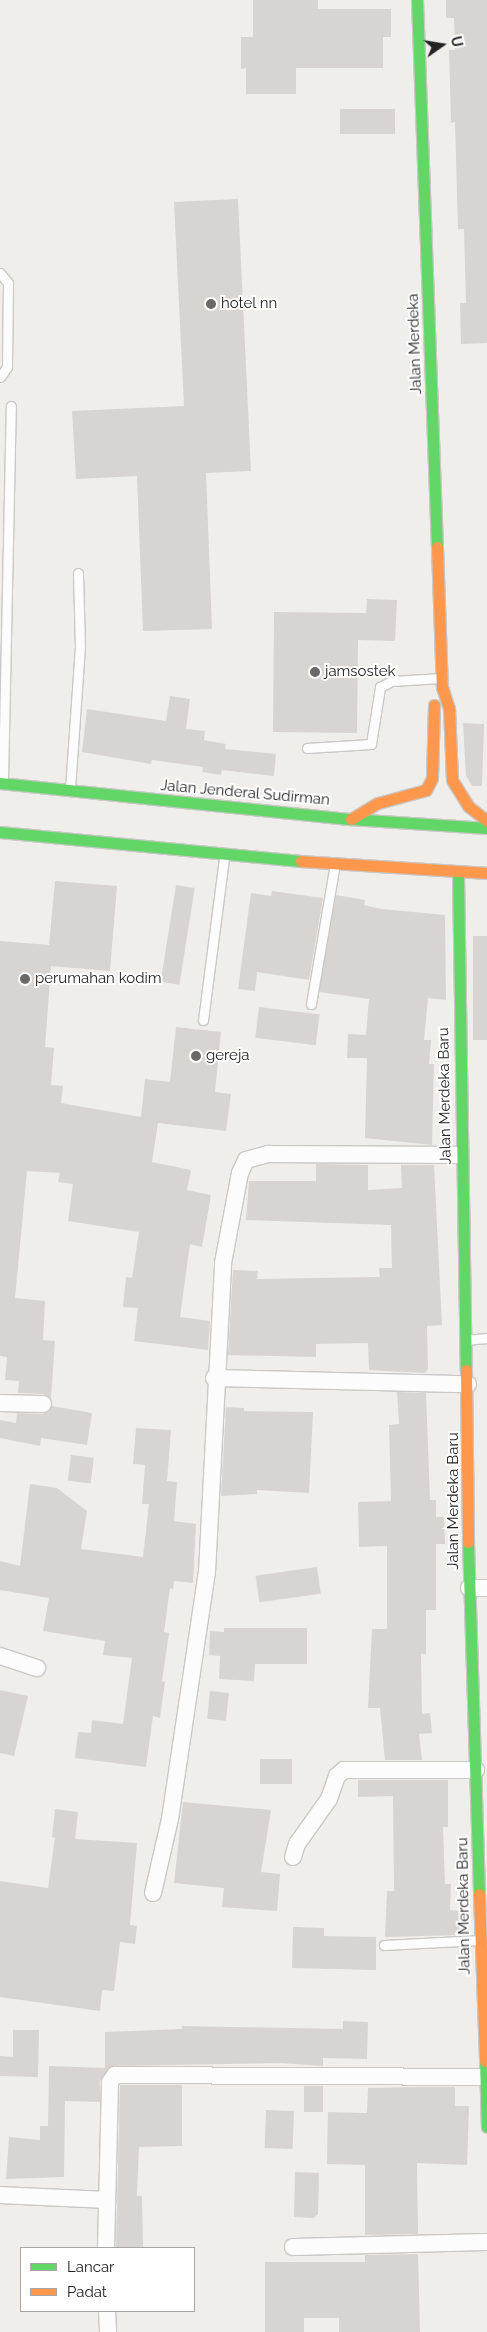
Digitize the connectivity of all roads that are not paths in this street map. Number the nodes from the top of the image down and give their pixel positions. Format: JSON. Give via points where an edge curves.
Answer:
{"nodes":[{"id":1,"x":417,"y":0,"type":"edge"},
{"id":2,"x":0,"y":273,"type":"edge"},
{"id":3,"x":4,"y":327,"type":"edge"},
{"id":4,"x":0,"y":377,"type":"edge"},
{"id":5,"x":11,"y":406,"type":"dead end"},
{"id":6,"x":78,"y":574,"type":"dead end"},
{"id":7,"x":4,"y":658,"type":"edge"},
{"id":8,"x":442,"y":683,"type":"junction"},
{"id":9,"x":307,"y":748,"type":"dead end"},
{"id":10,"x":1,"y":783,"type":"edge"},
{"id":11,"x":70,"y":792,"type":"junction"},
{"id":12,"x":351,"y":819,"type":"junction"},
{"id":13,"x":487,"y":821,"type":"edge"},
{"id":14,"x":487,"y":828,"type":"edge"},
{"id":15,"x":0,"y":832,"type":"edge"},
{"id":16,"x":225,"y":856,"type":"junction"},
{"id":17,"x":335,"y":864,"type":"junction"},
{"id":18,"x":487,"y":873,"type":"edge"},
{"id":19,"x":458,"y":874,"type":"junction"},
{"id":20,"x":311,"y":1004,"type":"dead end"},
{"id":21,"x":203,"y":1020,"type":"dead end"},
{"id":22,"x":460,"y":1155,"type":"junction"},
{"id":23,"x":487,"y":1338,"type":"edge"},
{"id":24,"x":465,"y":1340,"type":"junction"},
{"id":25,"x":214,"y":1378,"type":"junction"},
{"id":26,"x":468,"y":1384,"type":"junction"},
{"id":27,"x":0,"y":1403,"type":"edge"},
{"id":28,"x":43,"y":1404,"type":"dead end"},
{"id":29,"x":469,"y":1588,"type":"junction"},
{"id":30,"x":487,"y":1588,"type":"edge"},
{"id":31,"x":0,"y":1656,"type":"edge"},
{"id":32,"x":37,"y":1668,"type":"dead end"},
{"id":33,"x":480,"y":1711,"type":"edge"},
{"id":34,"x":476,"y":1770,"type":"junction"},
{"id":35,"x":293,"y":1857,"type":"dead end"},
{"id":36,"x":153,"y":1893,"type":"dead end"},
{"id":37,"x":480,"y":1940,"type":"junction"},
{"id":38,"x":384,"y":1945,"type":"dead end"},
{"id":39,"x":485,"y":2024,"type":"edge"},
{"id":40,"x":485,"y":2077,"type":"junction"},
{"id":41,"x":487,"y":2127,"type":"edge"},
{"id":42,"x":0,"y":2195,"type":"edge"},
{"id":43,"x":105,"y":2200,"type":"junction"},
{"id":44,"x":487,"y":2242,"type":"edge"},
{"id":45,"x":106,"y":2247,"type":"edge"},
{"id":46,"x":293,"y":2247,"type":"dead end"},
{"id":47,"x":107,"y":2312,"type":"edge"},
{"id":48,"x":108,"y":2332,"type":"edge"}],
"edges":[{"from":1,"to":8,"type":"street","name":"Jalan Merdeka"},
{"from":2,"to":3,"type":"lane","via":[[8,283]]},
{"from":3,"to":4,"type":"lane","via":[[7,367]]},
{"from":5,"to":7,"type":"lane"},
{"from":6,"to":11,"type":"lane","via":[[80,646]]},
{"from":7,"to":10,"type":"lane"},
{"from":8,"to":9,"type":"lane","via":[[392,681],[380,687],[371,744]]},
{"from":8,"to":12,"type":"street","name":"Jalan Merdeka","via":[[433,706],[432,778],[426,790],[386,800]]},
{"from":8,"to":13,"type":"street","name":"Jalan Merdeka","via":[[449,708],[452,780],[468,806]]},
{"from":10,"to":11,"type":"street","name":"Jalan Jenderal Sudirman"},
{"from":11,"to":12,"type":"street","name":"Jalan Jenderal Sudirman"},
{"from":12,"to":14,"type":"street","name":"Jalan Jenderal Sudirman"},
{"from":15,"to":16,"type":"street"},
{"from":16,"to":17,"type":"street"},
{"from":16,"to":21,"type":"lane"},
{"from":17,"to":19,"type":"street"},
{"from":17,"to":20,"type":"lane"},
{"from":18,"to":19,"type":"street"},
{"from":19,"to":22,"type":"street","name":"Jalan Merdeka Baru"},
{"from":22,"to":24,"type":"street","name":"Jalan Merdeka Baru"},
{"from":22,"to":25,"type":"street","via":[[269,1154],[246,1160],[240,1173],[223,1263]]},
{"from":23,"to":24,"type":"lane"},
{"from":24,"to":26,"type":"street","name":"Jalan Merdeka Baru"},
{"from":25,"to":26,"type":"street"},
{"from":25,"to":36,"type":"street","via":[[207,1572],[170,1819]]},
{"from":26,"to":29,"type":"street","name":"Jalan Merdeka Baru"},
{"from":27,"to":28,"type":"street"},
{"from":29,"to":30,"type":"street"},
{"from":29,"to":33,"type":"street","name":"Jalan Merdeka Baru"},
{"from":31,"to":32,"type":"street"},
{"from":33,"to":34,"type":"street","name":"Jalan Merdeka Baru"},
{"from":34,"to":35,"type":"street","via":[[344,1770],[337,1776],[328,1799],[297,1844]]},
{"from":34,"to":37,"type":"street","name":"Jalan Merdeka Baru"},
{"from":37,"to":38,"type":"lane"},
{"from":37,"to":39,"type":"street","name":"Jalan Merdeka Baru"},
{"from":39,"to":40,"type":"street","name":"Jalan Merdeka Baru"},
{"from":40,"to":41,"type":"street","name":"Jalan Merdeka Baru"},
{"from":40,"to":43,"type":"street","via":[[115,2075],[110,2082]]},
{"from":42,"to":43,"type":"street"},
{"from":43,"to":45,"type":"street"},
{"from":44,"to":46,"type":"street"},
{"from":47,"to":48,"type":"street"}]}
